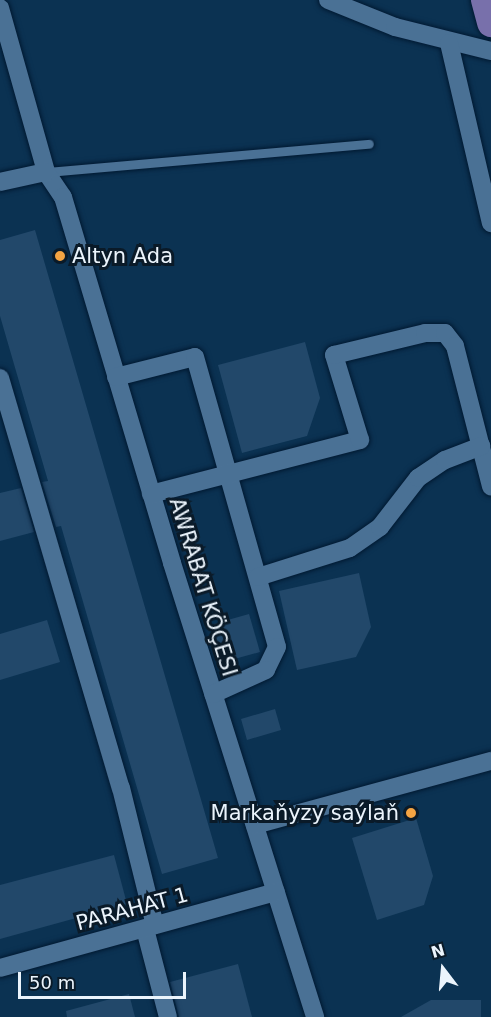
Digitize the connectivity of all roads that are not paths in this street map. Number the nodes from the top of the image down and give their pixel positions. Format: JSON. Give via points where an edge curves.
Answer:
{"nodes":[{"id":1,"x":328,"y":0,"type":"edge"},
{"id":2,"x":485,"y":0,"type":"edge"},
{"id":3,"x":0,"y":8,"type":"edge"},
{"id":4,"x":491,"y":23,"type":"edge"},
{"id":5,"x":449,"y":43,"type":"junction"},
{"id":6,"x":491,"y":51,"type":"edge"},
{"id":7,"x":369,"y":144,"type":"dead end"},
{"id":8,"x":46,"y":172,"type":"junction"},
{"id":9,"x":0,"y":182,"type":"edge"},
{"id":10,"x":491,"y":223,"type":"edge"},
{"id":11,"x":0,"y":378,"type":"edge"},
{"id":12,"x":117,"y":378,"type":"junction"},
{"id":13,"x":480,"y":446,"type":"junction"},
{"id":14,"x":230,"y":475,"type":"junction"},
{"id":15,"x":491,"y":486,"type":"edge"},
{"id":16,"x":151,"y":494,"type":"junction"},
{"id":17,"x":258,"y":577,"type":"junction"},
{"id":18,"x":213,"y":694,"type":"junction"},
{"id":19,"x":491,"y":761,"type":"edge"},
{"id":20,"x":255,"y":825,"type":"junction"},
{"id":21,"x":276,"y":892,"type":"junction"},
{"id":22,"x":150,"y":927,"type":"junction"},
{"id":23,"x":0,"y":968,"type":"edge"},
{"id":24,"x":168,"y":1017,"type":"edge"},
{"id":25,"x":315,"y":1017,"type":"edge"}],
"edges":[{"from":1,"to":5,"type":"street"},
{"from":2,"to":4,"type":"main road"},
{"from":3,"to":8,"type":"street","name":"AWRABAT KÖÇESI"},
{"from":5,"to":6,"type":"street"},
{"from":5,"to":10,"type":"street"},
{"from":7,"to":8,"type":"lane"},
{"from":8,"to":9,"type":"street"},
{"from":8,"to":12,"type":"street","name":"AWRABAT KÖÇESI","via":[[63,197]]},
{"from":11,"to":22,"type":"street","via":[[121,788]]},
{"from":12,"to":14,"type":"street","via":[[195,357]]},
{"from":12,"to":16,"type":"street","name":"AWRABAT KÖÇESI"},
{"from":13,"to":14,"type":"street","via":[[455,346],[445,333],[425,333],[334,355],[360,440]]},
{"from":13,"to":15,"type":"street"},
{"from":13,"to":17,"type":"street","via":[[445,460],[418,478],[380,527],[350,548]]},
{"from":14,"to":16,"type":"street"},
{"from":14,"to":17,"type":"street"},
{"from":16,"to":18,"type":"street","name":"AWRABAT KÖÇESI"},
{"from":17,"to":18,"type":"street","via":[[274,632],[275,656],[257,676]]},
{"from":18,"to":20,"type":"street","name":"AWRABAT KÖÇESI"},
{"from":19,"to":20,"type":"street"},
{"from":20,"to":21,"type":"street","name":"AWRABAT KÖÇESI"},
{"from":21,"to":22,"type":"street","name":"PARAHAT 1"},
{"from":21,"to":25,"type":"street","name":"AWRABAT KÖÇESI"},
{"from":22,"to":23,"type":"street","name":"PARAHAT 1"},
{"from":22,"to":24,"type":"street"}]}
